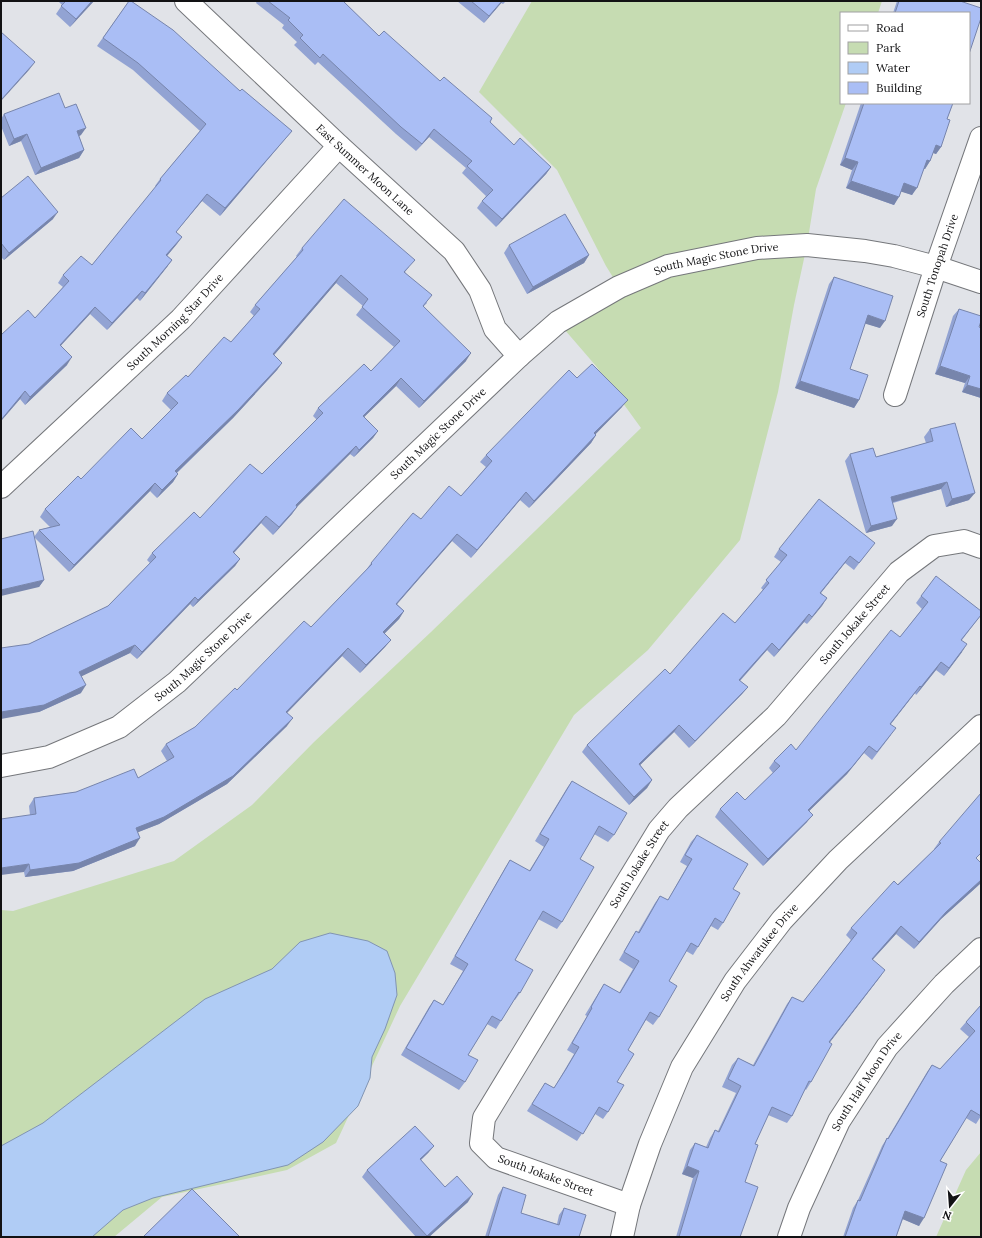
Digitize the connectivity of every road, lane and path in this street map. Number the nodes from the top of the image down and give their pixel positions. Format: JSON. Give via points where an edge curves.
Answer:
{"nodes":[{"id":1,"x":186,"y":1,"type":"edge"},
{"id":2,"x":981,"y":138,"type":"edge"},
{"id":3,"x":339,"y":146,"type":"junction"},
{"id":4,"x":936,"y":267,"type":"junction"},
{"id":5,"x":981,"y":282,"type":"edge"},
{"id":6,"x":519,"y":356,"type":"junction"},
{"id":7,"x":895,"y":395,"type":"dead end"},
{"id":8,"x":1,"y":488,"type":"edge"},
{"id":9,"x":981,"y":547,"type":"edge"},
{"id":10,"x":981,"y":726,"type":"edge"},
{"id":11,"x":1,"y":766,"type":"edge"},
{"id":12,"x":981,"y":949,"type":"edge"},
{"id":13,"x":629,"y":1205,"type":"junction"},
{"id":14,"x":622,"y":1237,"type":"edge"},
{"id":15,"x":789,"y":1237,"type":"edge"}],
"edges":[{"from":1,"to":3,"type":"street","name":"East Summer Moon Lane"},
{"from":2,"to":4,"type":"street","name":"South Tonopah Drive"},
{"from":3,"to":6,"type":"street","name":"East Summer Moon Lane","via":[[454,252],[480,290],[495,329]]},
{"from":3,"to":8,"type":"street","name":"South Morning Star Drive","via":[[181,319]]},
{"from":4,"to":5,"type":"street","name":"South Magic Stone Drive"},
{"from":4,"to":6,"type":"street","name":"South Magic Stone Drive","via":[[879,253],[807,245],[757,248],[668,266],[619,287],[558,322]]},
{"from":4,"to":7,"type":"street","name":"South Tonopah Drive"},
{"from":6,"to":11,"type":"street","name":"South Magic Stone Drive","via":[[177,682],[120,727],[49,757]]},
{"from":9,"to":13,"type":"street","name":"South Jokake Street","via":[[964,541],[934,546],[899,572],[776,716],[678,808],[659,830],[484,1118],[481,1143],[496,1158]]},
{"from":10,"to":13,"type":"street","name":"South Ahwatukee Drive","via":[[838,860],[782,920],[735,981],[682,1067],[650,1144]]},
{"from":12,"to":15,"type":"street","name":"South Half Moon Drive","via":[[944,984],[888,1048],[839,1121],[798,1208]]},
{"from":13,"to":14,"type":"street","name":"South Ahwatukee Drive"}]}
